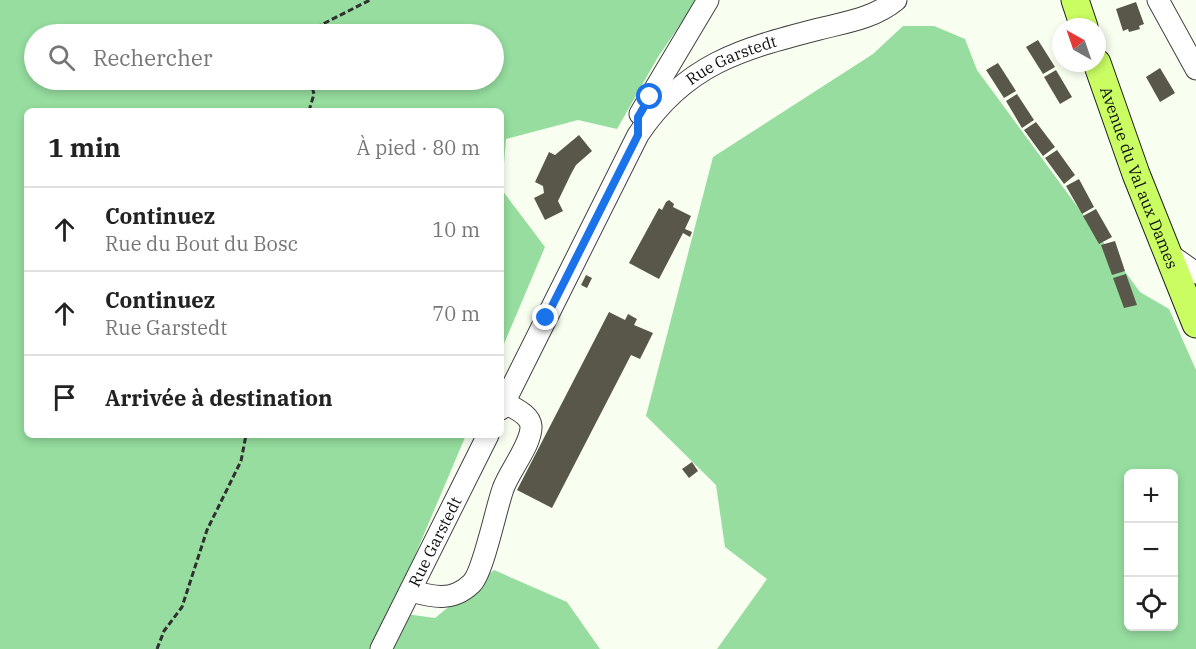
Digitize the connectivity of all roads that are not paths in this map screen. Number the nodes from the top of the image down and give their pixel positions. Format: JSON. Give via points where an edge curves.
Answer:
{"nodes":[{"id":1,"x":708,"y":0,"type":"edge"},
{"id":2,"x":896,"y":0,"type":"edge"},
{"id":3,"x":1075,"y":0,"type":"edge"},
{"id":4,"x":1158,"y":0,"type":"edge"},
{"id":5,"x":1081,"y":18,"type":"edge"},
{"id":6,"x":1196,"y":69,"type":"edge"},
{"id":7,"x":1100,"y":72,"type":"edge"},
{"id":8,"x":638,"y":135,"type":"junction"},
{"id":9,"x":1166,"y":252,"type":"junction"},
{"id":10,"x":1196,"y":273,"type":"edge"},
{"id":11,"x":1196,"y":324,"type":"edge"},
{"id":12,"x":504,"y":403,"type":"edge"},
{"id":13,"x":504,"y":405,"type":"edge"},
{"id":14,"x":487,"y":438,"type":"edge"},
{"id":15,"x":411,"y":591,"type":"junction"},
{"id":16,"x":381,"y":649,"type":"edge"}],
"edges":[{"from":1,"to":8,"type":"street","via":[[638,117]]},
{"from":2,"to":8,"type":"street","name":"Rue Garstedt","via":[[862,19],[778,39],[728,56],[668,96]]},
{"from":3,"to":5,"type":"main road"},
{"from":4,"to":6,"type":"street"},
{"from":7,"to":9,"type":"main road","name":"Avenue du Val aux Dames"},
{"from":8,"to":12,"type":"street","name":"Rue Garstedt"},
{"from":9,"to":10,"type":"street"},
{"from":9,"to":11,"type":"main road","name":"Avenue du Val aux Dames"},
{"from":13,"to":15,"type":"street","via":[[528,417],[531,425],[504,486],[473,583],[455,595],[438,598]]},
{"from":14,"to":15,"type":"street","name":"Rue Garstedt"},
{"from":15,"to":16,"type":"street","name":"Rue Garstedt"}]}
